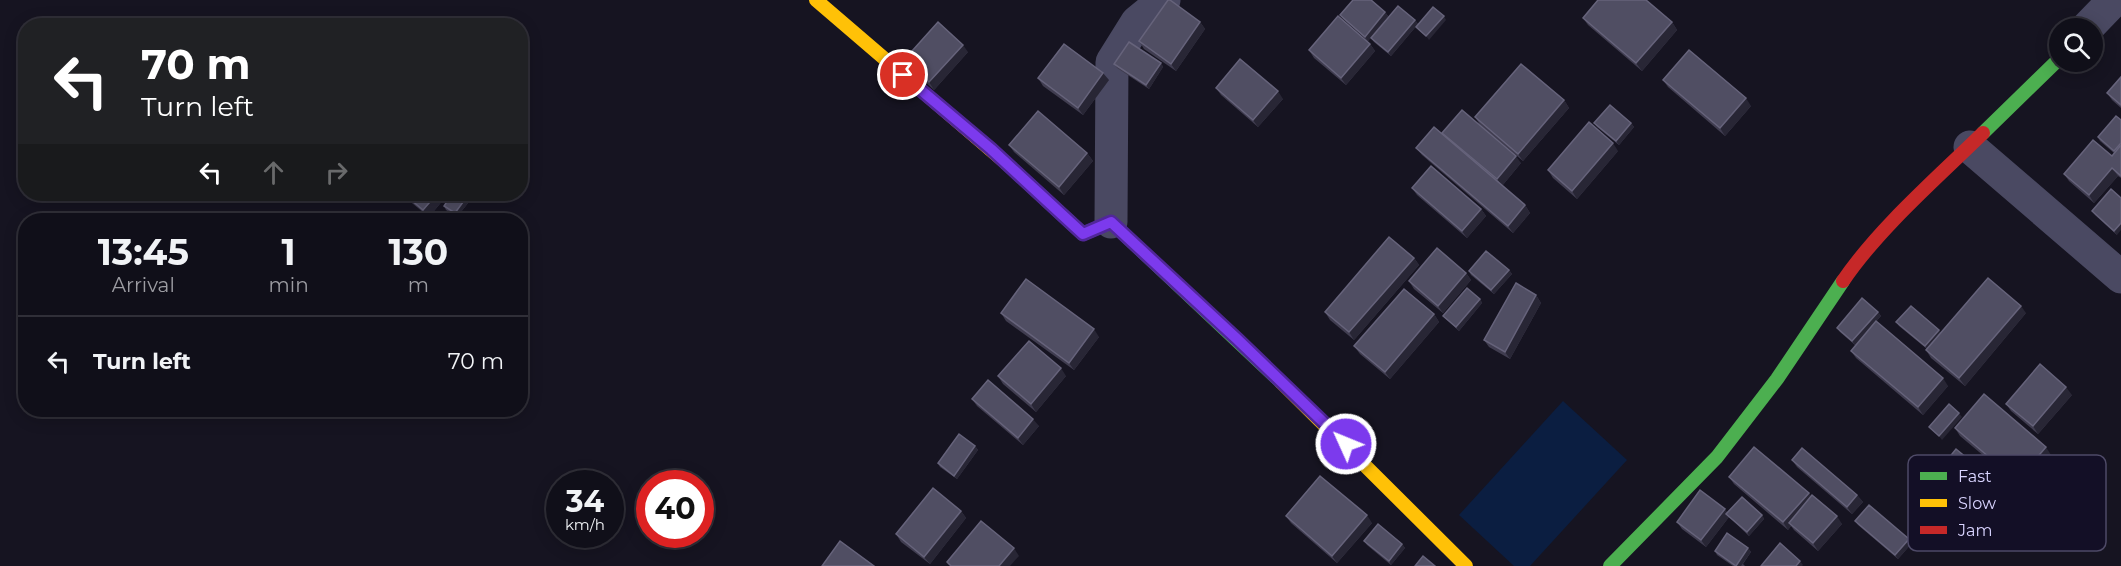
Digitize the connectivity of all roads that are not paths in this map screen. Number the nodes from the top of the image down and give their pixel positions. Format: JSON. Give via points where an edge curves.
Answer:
{"nodes":[{"id":1,"x":816,"y":0,"type":"edge"},
{"id":2,"x":1164,"y":0,"type":"edge"},
{"id":3,"x":2114,"y":0,"type":"edge"},
{"id":4,"x":2097,"y":18,"type":"edge"},
{"id":5,"x":2049,"y":69,"type":"edge"},
{"id":6,"x":1970,"y":147,"type":"junction"},
{"id":7,"x":1111,"y":222,"type":"junction"},
{"id":8,"x":2121,"y":277,"type":"edge"},
{"id":9,"x":1466,"y":566,"type":"edge"},
{"id":10,"x":1610,"y":566,"type":"edge"}],
"edges":[{"from":1,"to":7,"type":"street","via":[[991,149],[1083,234]]},
{"from":2,"to":7,"type":"street","via":[[1137,22],[1112,62]]},
{"from":3,"to":4,"type":"street"},
{"from":5,"to":6,"type":"street"},
{"from":6,"to":8,"type":"street"},
{"from":6,"to":10,"type":"street","via":[[1858,259],[1777,379],[1717,456]]},
{"from":7,"to":9,"type":"street","via":[[1336,434]]}]}
